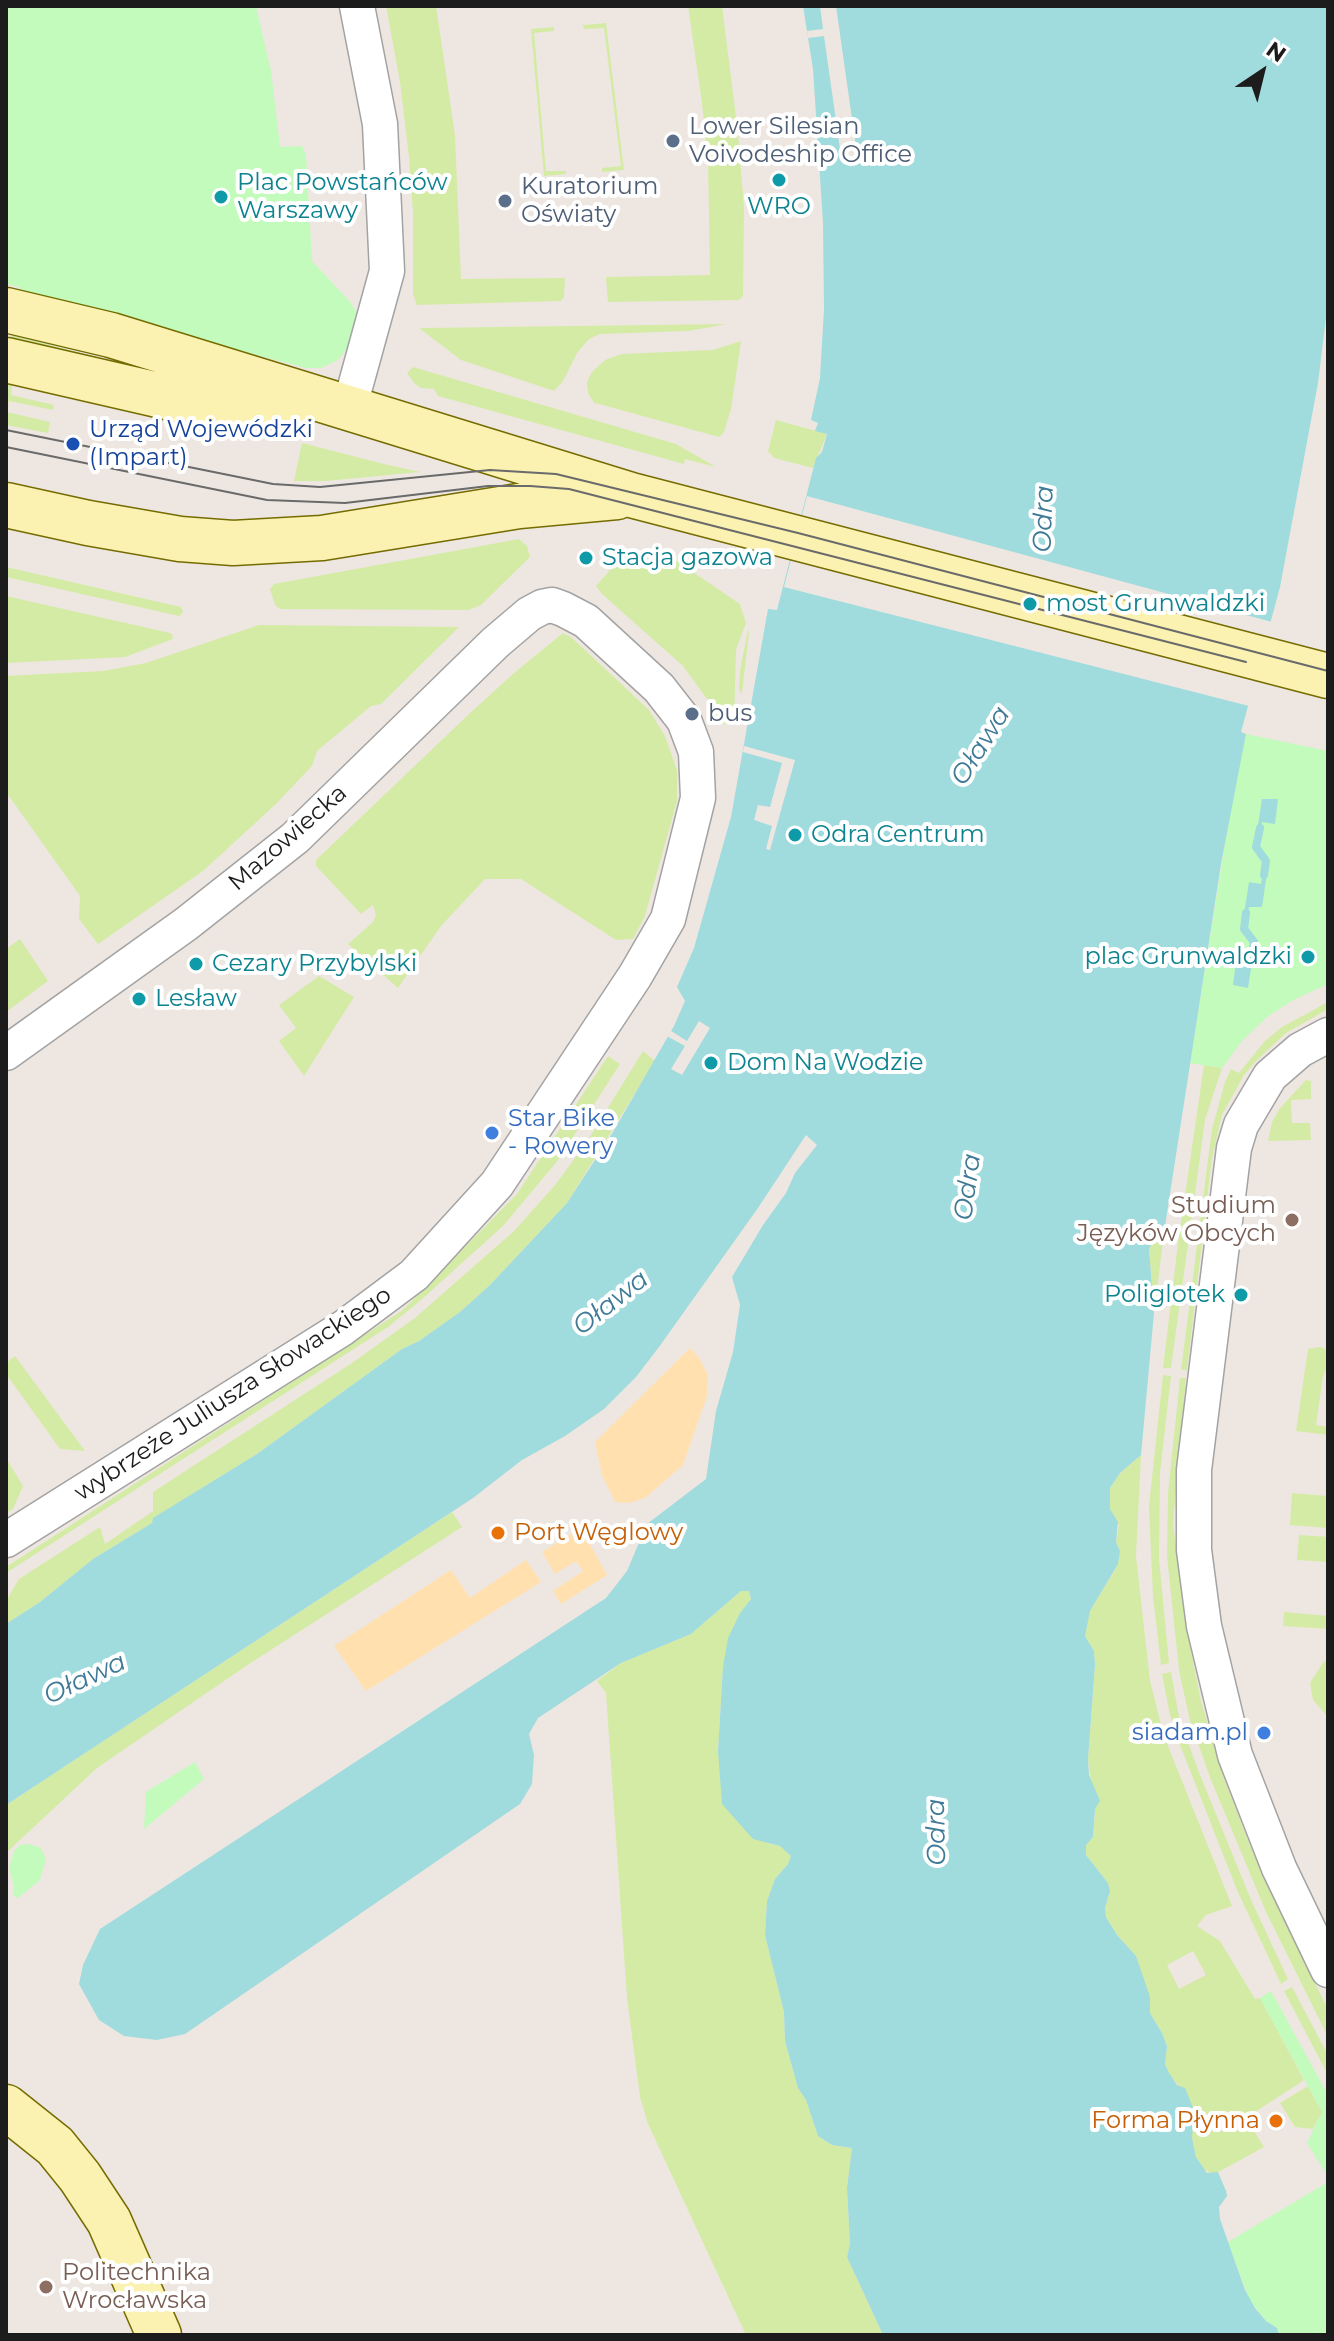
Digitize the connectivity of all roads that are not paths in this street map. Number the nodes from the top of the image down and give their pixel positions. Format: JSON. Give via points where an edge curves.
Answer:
{"nodes":[{"id":1,"x":357,"y":6,"type":"edge"},
{"id":2,"x":6,"y":310,"type":"edge"},
{"id":3,"x":10,"y":361,"type":"edge"},
{"id":4,"x":349,"y":409,"type":"junction"},
{"id":5,"x":631,"y":495,"type":"junction"},
{"id":6,"x":6,"y":505,"type":"edge"},
{"id":7,"x":552,"y":605,"type":"joint"},
{"id":8,"x":1328,"y":675,"type":"edge"},
{"id":9,"x":1328,"y":1035,"type":"edge"},
{"id":10,"x":6,"y":1053,"type":"edge"},
{"id":11,"x":6,"y":1540,"type":"edge"},
{"id":12,"x":1328,"y":1970,"type":"edge"},
{"id":13,"x":6,"y":2107,"type":"edge"},
{"id":14,"x":159,"y":2335,"type":"edge"}],
"edges":[{"from":1,"to":4,"type":"street","via":[[380,124],[387,271]]},
{"from":2,"to":4,"type":"main road","via":[[111,335]]},
{"from":3,"to":4,"type":"main road","via":[[193,403]]},
{"from":4,"to":5,"type":"main road"},
{"from":5,"to":6,"type":"main road","via":[[519,506],[322,538],[233,543],[134,531]]},
{"from":5,"to":8,"type":"main road"},
{"from":7,"to":10,"type":"street","name":"Mazowiecka","via":[[529,614],[495,643],[295,838]]},
{"from":7,"to":11,"type":"street","name":"wybrzeże Juliusza Słowackiego","via":[[586,621],[659,688],[684,720],[696,752],[698,798],[668,919],[635,976],[509,1169],[414,1275],[343,1328]]},
{"from":9,"to":12,"type":"street","via":[[1270,1076],[1241,1125],[1194,1470],[1194,1550],[1204,1626],[1235,1755],[1279,1868]]},
{"from":13,"to":14,"type":"main road","via":[[55,2146],[80,2177],[109,2221]]}]}
